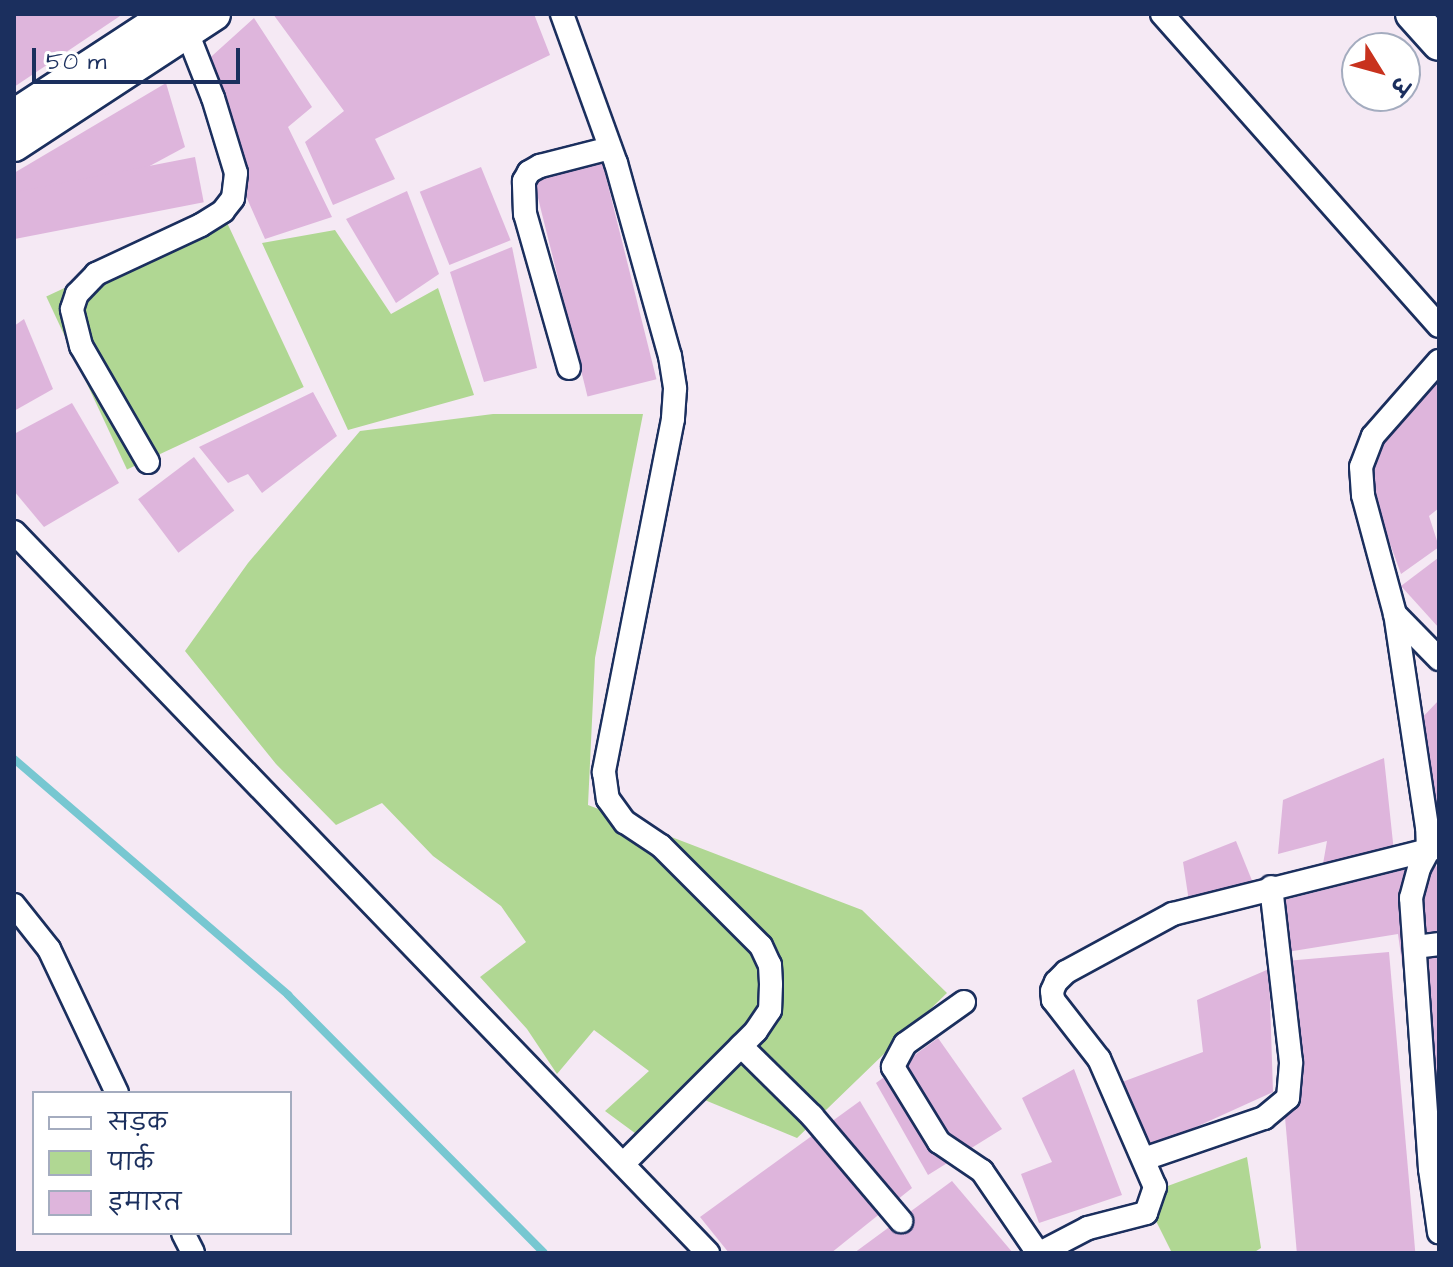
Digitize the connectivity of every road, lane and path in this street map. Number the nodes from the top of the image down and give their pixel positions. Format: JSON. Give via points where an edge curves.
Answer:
{"nodes":[{"id":1,"x":214,"y":14,"type":"edge"},
{"id":2,"x":562,"y":14,"type":"edge"},
{"id":3,"x":1162,"y":14,"type":"edge"},
{"id":4,"x":1412,"y":14,"type":"edge"},
{"id":5,"x":178,"y":23,"type":"edge"},
{"id":6,"x":1439,"y":44,"type":"edge"},
{"id":7,"x":14,"y":116,"type":"edge"},
{"id":8,"x":14,"y":145,"type":"edge"},
{"id":9,"x":610,"y":148,"type":"junction"},
{"id":10,"x":1439,"y":326,"type":"edge"},
{"id":11,"x":1439,"y":361,"type":"edge"},
{"id":12,"x":569,"y":368,"type":"dead end"},
{"id":13,"x":148,"y":462,"type":"dead end"},
{"id":14,"x":14,"y":532,"type":"edge"},
{"id":15,"x":1395,"y":614,"type":"junction"},
{"id":16,"x":1439,"y":659,"type":"edge"},
{"id":17,"x":1434,"y":849,"type":"edge"},
{"id":18,"x":1271,"y":887,"type":"junction"},
{"id":19,"x":14,"y":905,"type":"edge"},
{"id":20,"x":1439,"y":944,"type":"edge"},
{"id":21,"x":1415,"y":947,"type":"junction"},
{"id":22,"x":964,"y":1002,"type":"dead end"},
{"id":23,"x":741,"y":1046,"type":"junction"},
{"id":24,"x":116,"y":1091,"type":"edge"},
{"id":25,"x":1144,"y":1159,"type":"junction"},
{"id":26,"x":624,"y":1163,"type":"junction"},
{"id":27,"x":1437,"y":1166,"type":"edge"},
{"id":28,"x":901,"y":1221,"type":"dead end"},
{"id":29,"x":1439,"y":1232,"type":"edge"},
{"id":30,"x":184,"y":1235,"type":"edge"},
{"id":31,"x":193,"y":1253,"type":"edge"},
{"id":32,"x":708,"y":1253,"type":"edge"},
{"id":33,"x":1039,"y":1253,"type":"edge"}],
"edges":[{"from":1,"to":5,"type":"street"},
{"from":2,"to":9,"type":"street"},
{"from":3,"to":10,"type":"street"},
{"from":4,"to":6,"type":"street"},
{"from":5,"to":7,"type":"street"},
{"from":5,"to":8,"type":"street"},
{"from":5,"to":13,"type":"street","via":[[213,98],[236,173],[233,198],[201,225],[96,274],[77,294],[72,309],[81,346]]},
{"from":9,"to":12,"type":"street","via":[[540,166],[524,181],[525,214]]},
{"from":9,"to":23,"type":"street","via":[[675,389],[604,772],[608,799],[625,822],[661,846],[761,946],[770,965],[770,1010]]},
{"from":11,"to":15,"type":"street","via":[[1373,436],[1361,467],[1363,495]]},
{"from":14,"to":26,"type":"street"},
{"from":15,"to":16,"type":"street"},
{"from":15,"to":17,"type":"street"},
{"from":17,"to":18,"type":"street"},
{"from":17,"to":21,"type":"street","via":[[1419,868],[1411,898]]},
{"from":18,"to":25,"type":"street","via":[[1291,1062],[1288,1098],[1264,1118]]},
{"from":18,"to":25,"type":"street","via":[[1173,914],[1056,982],[1053,1000],[1099,1059]]},
{"from":19,"to":24,"type":"street","via":[[49,949]]},
{"from":20,"to":21,"type":"street"},
{"from":21,"to":27,"type":"street"},
{"from":22,"to":33,"type":"street","via":[[905,1044],[893,1067],[939,1142],[982,1171]]},
{"from":23,"to":26,"type":"street"},
{"from":23,"to":28,"type":"street","via":[[812,1116]]},
{"from":25,"to":33,"type":"street","via":[[1155,1187],[1146,1213],[1088,1228]]},
{"from":26,"to":32,"type":"street"},
{"from":27,"to":29,"type":"street"},
{"from":30,"to":31,"type":"street"}]}
